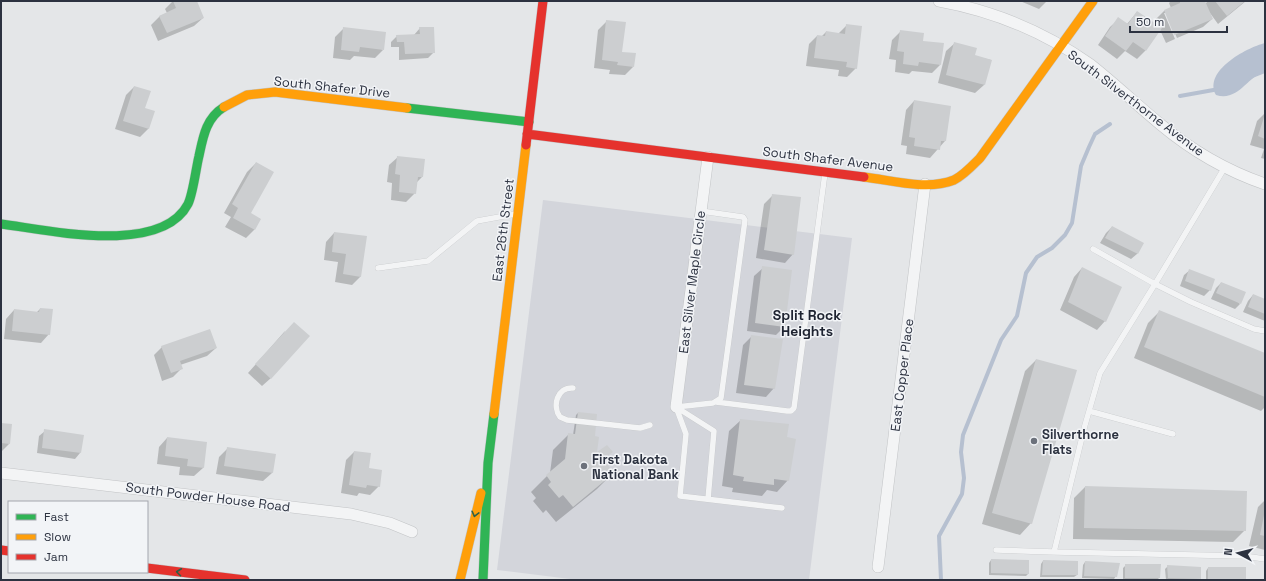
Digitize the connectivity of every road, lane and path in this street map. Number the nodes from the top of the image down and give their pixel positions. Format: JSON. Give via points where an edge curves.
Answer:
{"nodes":[{"id":1,"x":543,"y":1,"type":"edge"},
{"id":2,"x":939,"y":1,"type":"edge"},
{"id":3,"x":1093,"y":1,"type":"edge"},
{"id":4,"x":1061,"y":46,"type":"junction"},
{"id":5,"x":529,"y":122,"type":"junction"},
{"id":6,"x":527,"y":134,"type":"junction"},
{"id":7,"x":708,"y":157,"type":"junction"},
{"id":8,"x":1225,"y":167,"type":"junction"},
{"id":9,"x":825,"y":172,"type":"junction"},
{"id":10,"x":925,"y":184,"type":"junction"},
{"id":11,"x":1265,"y":184,"type":"edge"},
{"id":12,"x":701,"y":211,"type":"junction"},
{"id":13,"x":518,"y":214,"type":"junction"},
{"id":14,"x":1,"y":224,"type":"edge"},
{"id":15,"x":1093,"y":249,"type":"dead end"},
{"id":16,"x":378,"y":268,"type":"dead end"},
{"id":17,"x":1155,"y":284,"type":"junction"},
{"id":18,"x":1265,"y":331,"type":"edge"},
{"id":19,"x":573,"y":388,"type":"dead end"},
{"id":20,"x":716,"y":402,"type":"junction"},
{"id":21,"x":676,"y":407,"type":"junction"},
{"id":22,"x":1089,"y":411,"type":"junction"},
{"id":23,"x":650,"y":425,"type":"dead end"},
{"id":24,"x":1173,"y":434,"type":"dead end"},
{"id":25,"x":488,"y":463,"type":"junction"},
{"id":26,"x":1,"y":473,"type":"edge"},
{"id":27,"x":708,"y":499,"type":"junction"},
{"id":28,"x":782,"y":508,"type":"dead end"},
{"id":29,"x":412,"y":532,"type":"dead end"},
{"id":30,"x":996,"y":550,"type":"dead end"},
{"id":31,"x":1054,"y":552,"type":"junction"},
{"id":32,"x":1265,"y":559,"type":"edge"},
{"id":33,"x":878,"y":567,"type":"dead end"},
{"id":34,"x":148,"y":568,"type":"edge"},
{"id":35,"x":245,"y":580,"type":"edge"},
{"id":36,"x":460,"y":580,"type":"edge"},
{"id":37,"x":483,"y":580,"type":"edge"}],
"edges":[{"from":1,"to":5,"type":"main road","name":"East 26th Street"},
{"from":2,"to":4,"type":"street","name":"South Silverthorne Avenue","via":[[1000,17],[1041,34]]},
{"from":3,"to":4,"type":"main road","name":"South Shafer Avenue"},
{"from":4,"to":8,"type":"street","name":"South Silverthorne Avenue","via":[[1090,65],[1178,138]]},
{"from":4,"to":10,"type":"main road","name":"South Shafer Avenue","via":[[971,169],[944,184]]},
{"from":5,"to":6,"type":"main road","name":"East 26th Street"},
{"from":5,"to":14,"type":"main road","name":"South Shafer Drive","via":[[275,92],[247,95],[222,108],[206,125],[188,204],[171,223],[141,234],[105,236]]},
{"from":6,"to":7,"type":"main road","name":"South Shafer Avenue"},
{"from":6,"to":13,"type":"main road","name":"East 26th Street"},
{"from":7,"to":9,"type":"main road","name":"South Shafer Avenue"},
{"from":7,"to":12,"type":"street","name":"East Silver Maple Circle"},
{"from":8,"to":11,"type":"street","name":"South Silverthorne Avenue"},
{"from":8,"to":17,"type":"lane"},
{"from":9,"to":10,"type":"main road","name":"South Shafer Avenue"},
{"from":9,"to":20,"type":"lane","via":[[794,408],[787,412]]},
{"from":10,"to":33,"type":"street","name":"East Copper Place"},
{"from":12,"to":20,"type":"lane","via":[[736,215],[745,220],[723,391],[721,398]]},
{"from":12,"to":21,"type":"street","name":"East Silver Maple Circle"},
{"from":13,"to":16,"type":"lane","via":[[477,221],[428,261]]},
{"from":13,"to":25,"type":"main road","name":"East 26th Street"},
{"from":15,"to":17,"type":"lane"},
{"from":17,"to":18,"type":"lane","via":[[1254,329]]},
{"from":17,"to":22,"type":"lane","via":[[1100,373]]},
{"from":19,"to":23,"type":"lane","via":[[564,390],[557,397],[556,410],[560,417],[567,420],[640,428]]},
{"from":20,"to":21,"type":"lane"},
{"from":21,"to":27,"type":"lane","via":[[714,431]]},
{"from":21,"to":27,"type":"lane","via":[[686,434],[680,496]]},
{"from":22,"to":24,"type":"lane"},
{"from":22,"to":31,"type":"lane"},
{"from":25,"to":36,"type":"main road","name":"East 26th Street","one_way":true},
{"from":25,"to":37,"type":"main road","name":"East 26th Street"},
{"from":26,"to":29,"type":"street","name":"South Powder House Road","via":[[352,514],[390,523]]},
{"from":27,"to":28,"type":"lane"},
{"from":30,"to":31,"type":"lane"},
{"from":31,"to":32,"type":"lane","via":[[1244,556]]},
{"from":35,"to":34,"type":"main road","one_way":true}]}
